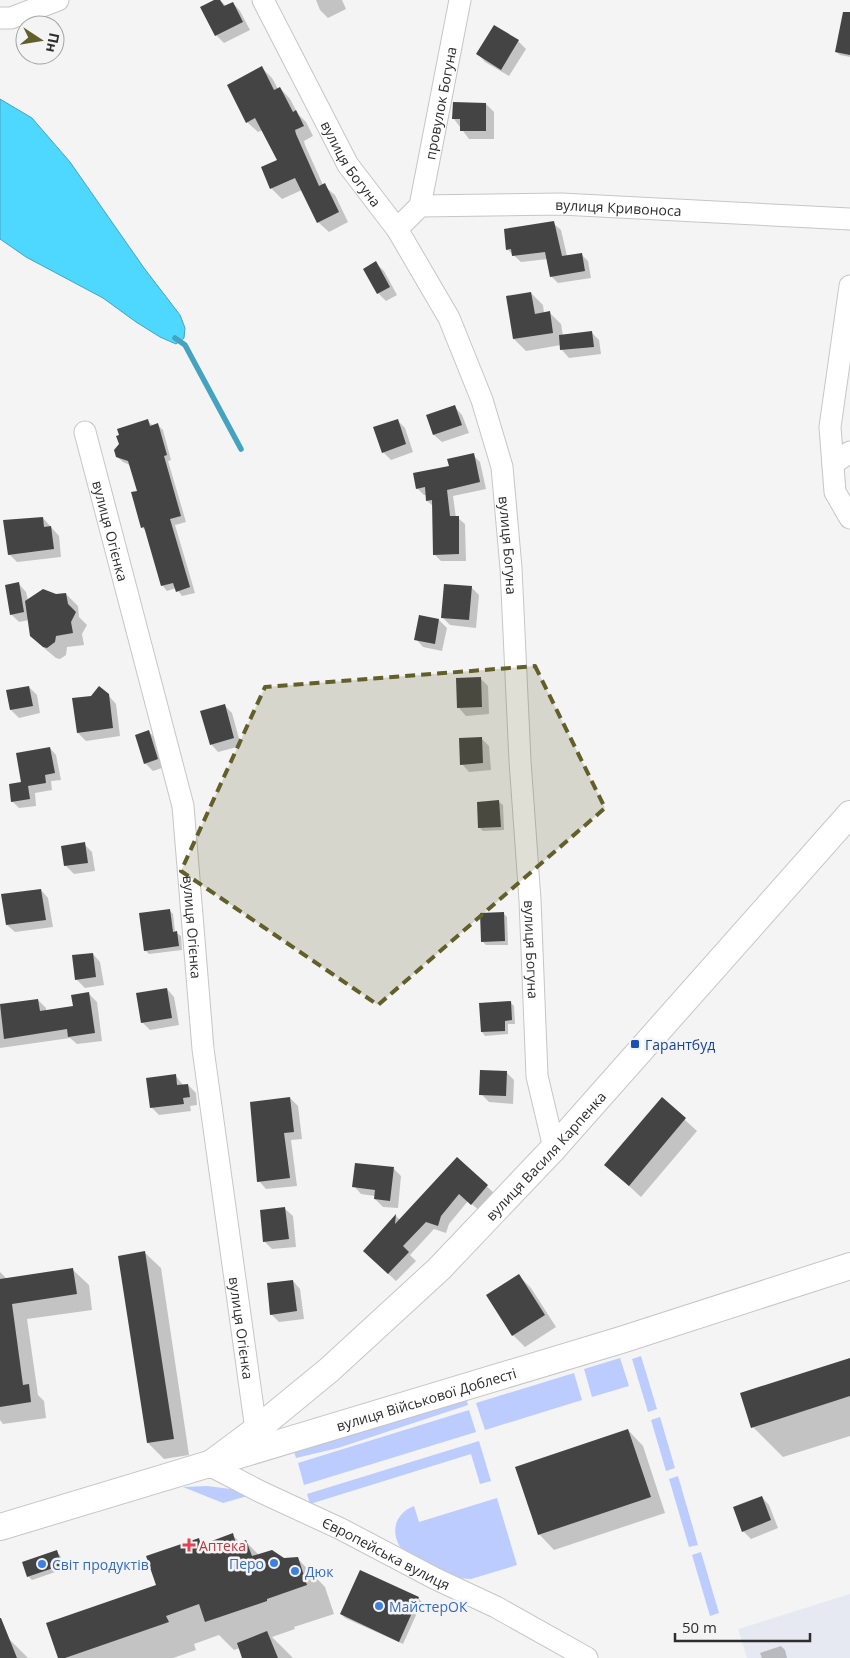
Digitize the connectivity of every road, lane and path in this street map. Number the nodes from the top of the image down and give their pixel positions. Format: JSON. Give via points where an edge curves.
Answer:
{"nodes":[{"id":1,"x":58,"y":0,"type":"edge"},
{"id":2,"x":263,"y":0,"type":"edge"},
{"id":3,"x":460,"y":0,"type":"edge"},
{"id":4,"x":0,"y":18,"type":"edge"},
{"id":5,"x":420,"y":206,"type":"junction"},
{"id":6,"x":850,"y":219,"type":"edge"},
{"id":7,"x":397,"y":229,"type":"junction"},
{"id":8,"x":850,"y":286,"type":"edge"},
{"id":9,"x":85,"y":432,"type":"dead end"},
{"id":10,"x":842,"y":458,"type":"edge"},
{"id":11,"x":850,"y":518,"type":"edge"},
{"id":12,"x":850,"y":814,"type":"edge"},
{"id":13,"x":554,"y":1148,"type":"junction"},
{"id":14,"x":850,"y":1266,"type":"edge"},
{"id":15,"x":256,"y":1430,"type":"junction"},
{"id":16,"x":209,"y":1465,"type":"junction"},
{"id":17,"x":0,"y":1527,"type":"edge"},
{"id":18,"x":587,"y":1658,"type":"edge"}],
"edges":[{"from":1,"to":4,"type":"street","via":[[11,18]]},
{"from":2,"to":7,"type":"street","name":"вулиця Богуна","via":[[348,165]]},
{"from":3,"to":5,"type":"street","name":"провулок Богуна"},
{"from":5,"to":6,"type":"street","name":"вулиця Кривоноса","via":[[561,204]]},
{"from":5,"to":7,"type":"street"},
{"from":7,"to":13,"type":"street","name":"вулиця Богуна","via":[[449,318],[482,400],[502,467],[511,568],[537,1076]]},
{"from":8,"to":10,"type":"street","via":[[830,427]]},
{"from":9,"to":15,"type":"street","name":"вулиця Огієнка","via":[[182,806],[203,1049]]},
{"from":10,"to":11,"type":"street","via":[[835,492]]},
{"from":12,"to":13,"type":"street","name":"вулиця Василя Карпенка"},
{"from":13,"to":15,"type":"street","name":"вулиця Василя Карпенка","via":[[439,1269],[329,1370]]},
{"from":14,"to":16,"type":"street","name":"вулиця Військової Доблесті","via":[[621,1340]]},
{"from":15,"to":16,"type":"street","name":"вулиця Василя Карпенка"},
{"from":16,"to":17,"type":"street","name":"вулиця Військової Доблесті"},
{"from":16,"to":18,"type":"street","name":"Європейська вулиця","via":[[496,1607]]}]}
